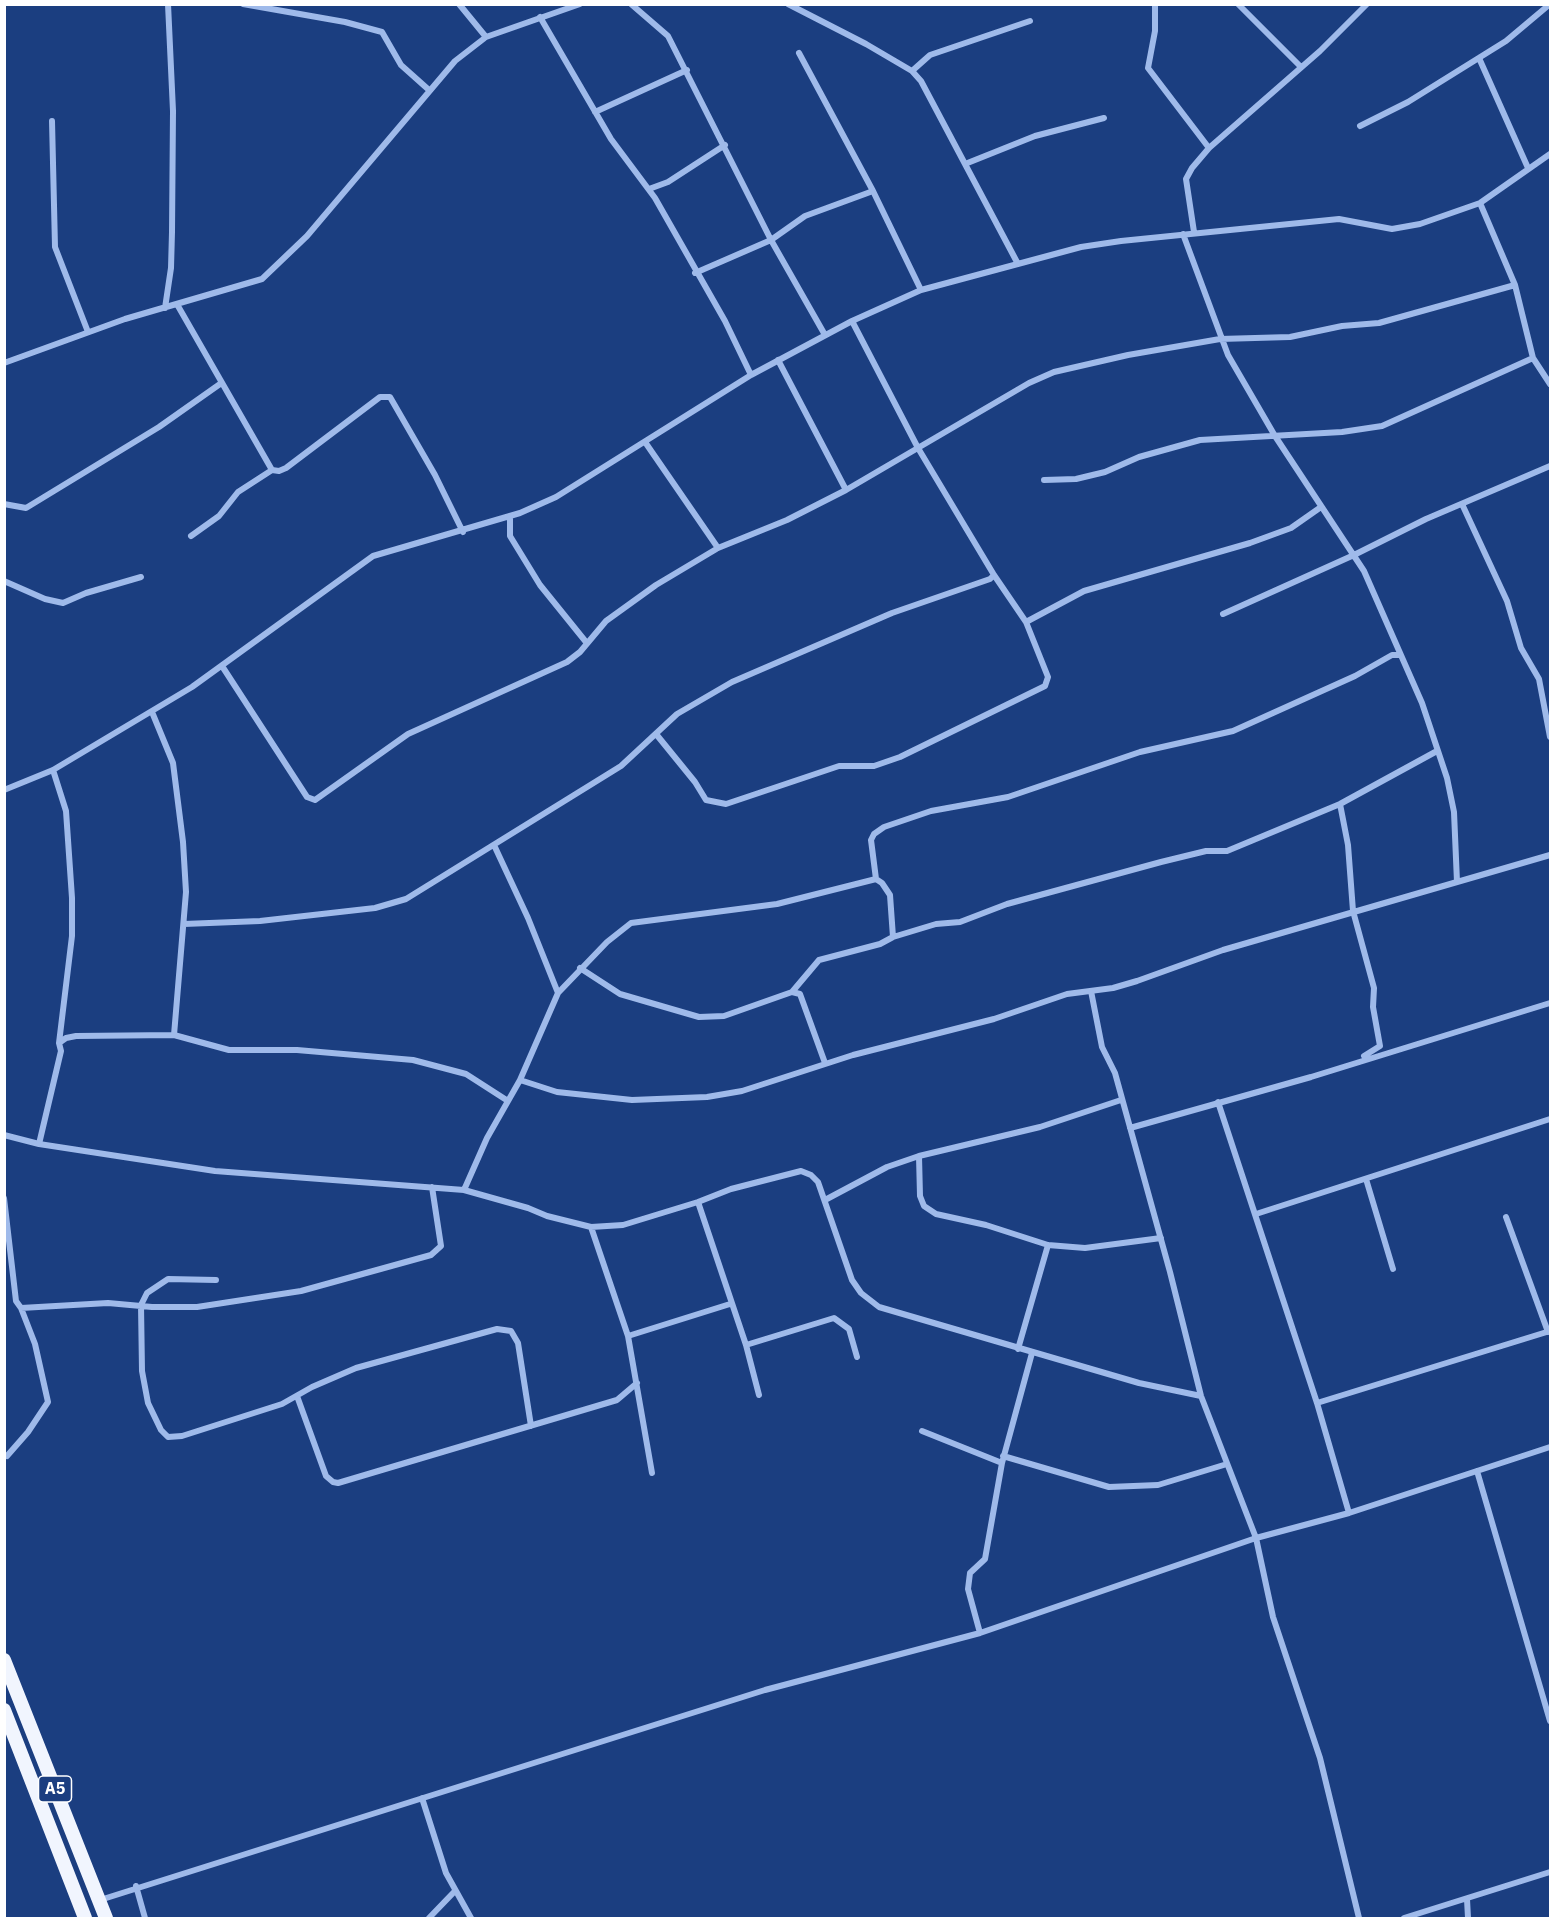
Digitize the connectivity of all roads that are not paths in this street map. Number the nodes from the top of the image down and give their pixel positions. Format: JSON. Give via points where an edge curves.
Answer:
{"nodes":[{"id":1,"x":168,"y":4,"type":"edge"},
{"id":2,"x":243,"y":4,"type":"edge"},
{"id":3,"x":459,"y":4,"type":"edge"},
{"id":4,"x":580,"y":4,"type":"edge"},
{"id":5,"x":632,"y":4,"type":"edge"},
{"id":6,"x":788,"y":4,"type":"edge"},
{"id":7,"x":1155,"y":4,"type":"edge"},
{"id":8,"x":1238,"y":4,"type":"edge"},
{"id":9,"x":1367,"y":4,"type":"edge"},
{"id":10,"x":1550,"y":4,"type":"edge"},
{"id":11,"x":540,"y":17,"type":"junction"},
{"id":12,"x":1030,"y":21,"type":"dead end"},
{"id":13,"x":486,"y":37,"type":"junction"},
{"id":14,"x":799,"y":53,"type":"dead end"},
{"id":15,"x":1479,"y":58,"type":"junction"},
{"id":16,"x":1300,"y":66,"type":"junction"},
{"id":17,"x":687,"y":70,"type":"junction"},
{"id":18,"x":912,"y":71,"type":"junction"},
{"id":19,"x":429,"y":90,"type":"junction"},
{"id":20,"x":595,"y":112,"type":"junction"},
{"id":21,"x":1104,"y":118,"type":"dead end"},
{"id":22,"x":52,"y":121,"type":"dead end"},
{"id":23,"x":1360,"y":126,"type":"dead end"},
{"id":24,"x":725,"y":145,"type":"junction"},
{"id":25,"x":1209,"y":148,"type":"junction"},
{"id":26,"x":1551,"y":154,"type":"edge"},
{"id":27,"x":965,"y":164,"type":"junction"},
{"id":28,"x":1527,"y":168,"type":"junction"},
{"id":29,"x":649,"y":189,"type":"junction"},
{"id":30,"x":873,"y":191,"type":"junction"},
{"id":31,"x":1480,"y":203,"type":"junction"},
{"id":32,"x":1194,"y":232,"type":"junction"},
{"id":33,"x":1183,"y":234,"type":"junction"},
{"id":34,"x":771,"y":240,"type":"junction"},
{"id":35,"x":1018,"y":264,"type":"junction"},
{"id":36,"x":695,"y":273,"type":"junction"},
{"id":37,"x":1515,"y":285,"type":"junction"},
{"id":38,"x":921,"y":290,"type":"junction"},
{"id":39,"x":178,"y":306,"type":"junction"},
{"id":40,"x":165,"y":308,"type":"junction"},
{"id":41,"x":852,"y":321,"type":"junction"},
{"id":42,"x":88,"y":332,"type":"junction"},
{"id":43,"x":825,"y":335,"type":"junction"},
{"id":44,"x":1220,"y":339,"type":"junction"},
{"id":45,"x":1533,"y":358,"type":"junction"},
{"id":46,"x":778,"y":360,"type":"junction"},
{"id":47,"x":4,"y":363,"type":"edge"},
{"id":48,"x":751,"y":375,"type":"junction"},
{"id":49,"x":220,"y":384,"type":"junction"},
{"id":50,"x":1551,"y":384,"type":"edge"},
{"id":51,"x":1275,"y":436,"type":"junction"},
{"id":52,"x":645,"y":442,"type":"junction"},
{"id":53,"x":918,"y":448,"type":"junction"},
{"id":54,"x":1551,"y":466,"type":"edge"},
{"id":55,"x":272,"y":470,"type":"junction"},
{"id":56,"x":1044,"y":480,"type":"dead end"},
{"id":57,"x":846,"y":490,"type":"junction"},
{"id":58,"x":4,"y":504,"type":"edge"},
{"id":59,"x":1462,"y":504,"type":"junction"},
{"id":60,"x":1321,"y":507,"type":"junction"},
{"id":61,"x":510,"y":517,"type":"junction"},
{"id":62,"x":463,"y":532,"type":"junction"},
{"id":63,"x":191,"y":536,"type":"dead end"},
{"id":64,"x":718,"y":548,"type":"junction"},
{"id":65,"x":1354,"y":555,"type":"junction"},
{"id":66,"x":994,"y":575,"type":"junction"},
{"id":67,"x":141,"y":577,"type":"dead end"},
{"id":68,"x":4,"y":581,"type":"edge"},
{"id":69,"x":1223,"y":614,"type":"dead end"},
{"id":70,"x":1026,"y":622,"type":"junction"},
{"id":71,"x":586,"y":642,"type":"junction"},
{"id":72,"x":1400,"y":655,"type":"junction"},
{"id":73,"x":222,"y":666,"type":"junction"},
{"id":74,"x":152,"y":712,"type":"junction"},
{"id":75,"x":656,"y":734,"type":"junction"},
{"id":76,"x":1551,"y":737,"type":"edge"},
{"id":77,"x":1437,"y":751,"type":"junction"},
{"id":78,"x":53,"y":770,"type":"junction"},
{"id":79,"x":4,"y":790,"type":"edge"},
{"id":80,"x":1340,"y":804,"type":"junction"},
{"id":81,"x":494,"y":845,"type":"junction"},
{"id":82,"x":1551,"y":855,"type":"edge"},
{"id":83,"x":876,"y":879,"type":"junction"},
{"id":84,"x":1457,"y":882,"type":"junction"},
{"id":85,"x":1353,"y":911,"type":"junction"},
{"id":86,"x":184,"y":924,"type":"junction"},
{"id":87,"x":893,"y":937,"type":"junction"},
{"id":88,"x":580,"y":968,"type":"junction"},
{"id":89,"x":1092,"y":991,"type":"junction"},
{"id":90,"x":792,"y":992,"type":"junction"},
{"id":91,"x":558,"y":993,"type":"junction"},
{"id":92,"x":1551,"y":1003,"type":"edge"},
{"id":93,"x":174,"y":1035,"type":"junction"},
{"id":94,"x":59,"y":1043,"type":"junction"},
{"id":95,"x":1359,"y":1060,"type":"junction"},
{"id":96,"x":825,"y":1063,"type":"junction"},
{"id":97,"x":520,"y":1080,"type":"junction"},
{"id":98,"x":1121,"y":1100,"type":"junction"},
{"id":99,"x":508,"y":1101,"type":"junction"},
{"id":100,"x":1218,"y":1101,"type":"junction"},
{"id":101,"x":1551,"y":1119,"type":"edge"},
{"id":102,"x":1130,"y":1128,"type":"junction"},
{"id":103,"x":4,"y":1135,"type":"edge"},
{"id":104,"x":39,"y":1144,"type":"junction"},
{"id":105,"x":919,"y":1156,"type":"junction"},
{"id":106,"x":1366,"y":1179,"type":"junction"},
{"id":107,"x":432,"y":1187,"type":"junction"},
{"id":108,"x":464,"y":1190,"type":"junction"},
{"id":109,"x":4,"y":1198,"type":"edge"},
{"id":110,"x":825,"y":1200,"type":"junction"},
{"id":111,"x":698,"y":1202,"type":"junction"},
{"id":112,"x":1256,"y":1214,"type":"junction"},
{"id":113,"x":1506,"y":1217,"type":"dead end"},
{"id":114,"x":591,"y":1227,"type":"junction"},
{"id":115,"x":1161,"y":1238,"type":"junction"},
{"id":116,"x":1048,"y":1245,"type":"junction"},
{"id":117,"x":1393,"y":1269,"type":"dead end"},
{"id":118,"x":216,"y":1280,"type":"dead end"},
{"id":119,"x":730,"y":1304,"type":"junction"},
{"id":120,"x":141,"y":1305,"type":"junction"},
{"id":121,"x":21,"y":1308,"type":"junction"},
{"id":122,"x":1549,"y":1332,"type":"edge"},
{"id":123,"x":628,"y":1336,"type":"junction"},
{"id":124,"x":746,"y":1345,"type":"junction"},
{"id":125,"x":1018,"y":1349,"type":"junction"},
{"id":126,"x":1032,"y":1353,"type":"junction"},
{"id":127,"x":856,"y":1357,"type":"dead end"},
{"id":128,"x":637,"y":1383,"type":"junction"},
{"id":129,"x":759,"y":1395,"type":"dead end"},
{"id":130,"x":297,"y":1396,"type":"junction"},
{"id":131,"x":1201,"y":1396,"type":"junction"},
{"id":132,"x":1317,"y":1403,"type":"junction"},
{"id":133,"x":531,"y":1426,"type":"junction"},
{"id":134,"x":922,"y":1431,"type":"dead end"},
{"id":135,"x":1551,"y":1447,"type":"edge"},
{"id":136,"x":7,"y":1455,"type":"dead end"},
{"id":137,"x":1003,"y":1459,"type":"junction"},
{"id":138,"x":1227,"y":1464,"type":"junction"},
{"id":139,"x":1477,"y":1471,"type":"junction"},
{"id":140,"x":652,"y":1473,"type":"dead end"},
{"id":141,"x":1349,"y":1513,"type":"junction"},
{"id":142,"x":1256,"y":1538,"type":"junction"},
{"id":143,"x":980,"y":1633,"type":"junction"},
{"id":144,"x":4,"y":1660,"type":"edge"},
{"id":145,"x":4,"y":1710,"type":"edge"},
{"id":146,"x":1551,"y":1721,"type":"edge"},
{"id":147,"x":422,"y":1798,"type":"junction"},
{"id":148,"x":1551,"y":1872,"type":"edge"},
{"id":149,"x":136,"y":1886,"type":"junction"},
{"id":150,"x":455,"y":1891,"type":"junction"},
{"id":151,"x":1467,"y":1899,"type":"junction"},
{"id":152,"x":99,"y":1900,"type":"junction"},
{"id":153,"x":85,"y":1918,"type":"edge"},
{"id":154,"x":106,"y":1918,"type":"edge"},
{"id":155,"x":145,"y":1918,"type":"edge"},
{"id":156,"x":429,"y":1918,"type":"edge"},
{"id":157,"x":471,"y":1918,"type":"edge"},
{"id":158,"x":1359,"y":1918,"type":"edge"},
{"id":159,"x":1404,"y":1918,"type":"edge"},
{"id":160,"x":1468,"y":1918,"type":"edge"}],
"edges":[{"from":1,"to":40,"type":"street","via":[[172,232]]},
{"from":2,"to":19,"type":"street","via":[[382,32],[401,65]]},
{"from":3,"to":13,"type":"street"},
{"from":4,"to":11,"type":"street"},
{"from":5,"to":17,"type":"street","via":[[668,36]]},
{"from":6,"to":18,"type":"street"},
{"from":7,"to":25,"type":"street","via":[[1148,68]]},
{"from":8,"to":16,"type":"street"},
{"from":9,"to":16,"type":"street"},
{"from":10,"to":15,"type":"street"},
{"from":11,"to":13,"type":"street"},
{"from":11,"to":20,"type":"street"},
{"from":12,"to":18,"type":"street","via":[[930,55]]},
{"from":13,"to":19,"type":"street","via":[[455,61]]},
{"from":14,"to":30,"type":"street"},
{"from":15,"to":23,"type":"street"},
{"from":15,"to":28,"type":"street"},
{"from":16,"to":25,"type":"street"},
{"from":17,"to":20,"type":"street"},
{"from":17,"to":24,"type":"street"},
{"from":18,"to":27,"type":"street"},
{"from":19,"to":39,"type":"street","via":[[307,236],[272,271],[262,279]]},
{"from":20,"to":29,"type":"street","via":[[610,139]]},
{"from":21,"to":27,"type":"street","via":[[1035,136]]},
{"from":22,"to":42,"type":"street","via":[[55,247]]},
{"from":24,"to":29,"type":"street","via":[[668,182]]},
{"from":24,"to":34,"type":"street"},
{"from":25,"to":32,"type":"street","via":[[1186,179]]},
{"from":26,"to":28,"type":"street"},
{"from":27,"to":35,"type":"street"},
{"from":28,"to":31,"type":"street"},
{"from":29,"to":36,"type":"street"},
{"from":30,"to":34,"type":"street","via":[[805,216]]},
{"from":30,"to":38,"type":"street"},
{"from":31,"to":32,"type":"street","via":[[1420,224],[1392,229],[1339,219]]},
{"from":31,"to":37,"type":"street"},
{"from":32,"to":33,"type":"street"},
{"from":33,"to":35,"type":"street","via":[[1080,247]]},
{"from":33,"to":44,"type":"street"},
{"from":34,"to":36,"type":"street"},
{"from":34,"to":43,"type":"street"},
{"from":35,"to":38,"type":"street"},
{"from":36,"to":48,"type":"street"},
{"from":37,"to":44,"type":"street","via":[[1379,323],[1290,337]]},
{"from":37,"to":45,"type":"street"},
{"from":38,"to":41,"type":"street"},
{"from":39,"to":40,"type":"street"},
{"from":39,"to":49,"type":"street"},
{"from":40,"to":42,"type":"street"},
{"from":41,"to":43,"type":"street"},
{"from":41,"to":53,"type":"street"},
{"from":42,"to":47,"type":"street"},
{"from":43,"to":46,"type":"street"},
{"from":44,"to":51,"type":"street"},
{"from":44,"to":53,"type":"street","via":[[1054,372],[1029,382]]},
{"from":45,"to":50,"type":"street"},
{"from":45,"to":51,"type":"street","via":[[1382,426]]},
{"from":46,"to":48,"type":"street"},
{"from":46,"to":57,"type":"street"},
{"from":48,"to":52,"type":"street"},
{"from":49,"to":55,"type":"street"},
{"from":49,"to":58,"type":"street","via":[[159,427],[26,508]]},
{"from":51,"to":56,"type":"street","via":[[1200,440],[1139,457],[1105,472],[1076,479]]},
{"from":51,"to":60,"type":"street"},
{"from":52,"to":61,"type":"street","via":[[556,497]]},
{"from":52,"to":64,"type":"street"},
{"from":53,"to":57,"type":"street"},
{"from":53,"to":66,"type":"street"},
{"from":54,"to":59,"type":"street"},
{"from":55,"to":62,"type":"street","via":[[286,468],[380,397],[390,397]]},
{"from":55,"to":63,"type":"street","via":[[238,492],[219,516]]},
{"from":57,"to":64,"type":"street"},
{"from":59,"to":65,"type":"street"},
{"from":59,"to":76,"type":"street","via":[[1507,600],[1521,648],[1539,679]]},
{"from":60,"to":65,"type":"street"},
{"from":60,"to":70,"type":"street","via":[[1291,528],[1084,591]]},
{"from":61,"to":62,"type":"street"},
{"from":61,"to":71,"type":"street","via":[[510,536],[540,585]]},
{"from":62,"to":73,"type":"street","via":[[374,556]]},
{"from":64,"to":71,"type":"street","via":[[656,585],[606,621]]},
{"from":65,"to":69,"type":"street"},
{"from":65,"to":72,"type":"street"},
{"from":66,"to":70,"type":"street"},
{"from":66,"to":75,"type":"street","via":[[892,613],[732,682],[677,714]]},
{"from":67,"to":68,"type":"street","via":[[63,603]]},
{"from":70,"to":75,"type":"street","via":[[1048,677],[1045,686],[874,766],[839,766],[726,804],[712,803]]},
{"from":71,"to":73,"type":"street","via":[[567,662],[408,734],[315,800],[307,796]]},
{"from":72,"to":77,"type":"street","via":[[1422,703]]},
{"from":72,"to":83,"type":"street","via":[[1392,655],[1233,731],[1140,752],[1008,797],[931,812],[884,828],[871,840]]},
{"from":73,"to":74,"type":"street"},
{"from":74,"to":78,"type":"street"},
{"from":74,"to":86,"type":"street","via":[[173,763],[183,842]]},
{"from":75,"to":81,"type":"street","via":[[621,766]]},
{"from":77,"to":80,"type":"street"},
{"from":77,"to":84,"type":"street","via":[[1454,812]]},
{"from":78,"to":79,"type":"street"},
{"from":78,"to":94,"type":"street","via":[[66,811],[72,898],[72,936]]},
{"from":80,"to":85,"type":"street"},
{"from":80,"to":87,"type":"street","via":[[1227,851],[1206,851],[1161,862],[1007,904],[960,922],[936,924]]},
{"from":81,"to":86,"type":"street","via":[[406,899],[375,908],[260,921]]},
{"from":81,"to":91,"type":"street"},
{"from":82,"to":84,"type":"street"},
{"from":83,"to":87,"type":"street","via":[[890,896]]},
{"from":83,"to":88,"type":"street","via":[[777,904],[631,923]]},
{"from":84,"to":85,"type":"street"},
{"from":85,"to":89,"type":"street","via":[[1137,981]]},
{"from":85,"to":95,"type":"street","via":[[1374,988],[1380,1046]]},
{"from":86,"to":93,"type":"street"},
{"from":87,"to":90,"type":"street","via":[[819,960]]},
{"from":88,"to":90,"type":"street","via":[[621,994],[699,1017],[724,1016]]},
{"from":88,"to":91,"type":"street"},
{"from":89,"to":96,"type":"street","via":[[1067,994],[994,1019]]},
{"from":89,"to":98,"type":"street","via":[[1102,1047],[1115,1073]]},
{"from":90,"to":96,"type":"street","via":[[800,994],[804,1001]]},
{"from":91,"to":97,"type":"street"},
{"from":92,"to":95,"type":"street"},
{"from":93,"to":94,"type":"street","via":[[76,1036]]},
{"from":93,"to":99,"type":"street","via":[[229,1050],[297,1050],[413,1060],[466,1074]]},
{"from":94,"to":104,"type":"street","via":[[61,1051]]},
{"from":95,"to":100,"type":"street"},
{"from":96,"to":97,"type":"street","via":[[766,1085],[707,1097],[632,1100],[557,1092]]},
{"from":97,"to":99,"type":"street"},
{"from":98,"to":102,"type":"street"},
{"from":98,"to":105,"type":"street","via":[[1040,1127]]},
{"from":99,"to":108,"type":"street"},
{"from":100,"to":102,"type":"street"},
{"from":100,"to":112,"type":"street"},
{"from":101,"to":106,"type":"street"},
{"from":102,"to":115,"type":"street"},
{"from":103,"to":104,"type":"street"},
{"from":104,"to":107,"type":"street","via":[[215,1171]]},
{"from":105,"to":110,"type":"street","via":[[887,1167]]},
{"from":105,"to":116,"type":"street","via":[[920,1196],[928,1211]]},
{"from":106,"to":112,"type":"street"},
{"from":106,"to":117,"type":"street"},
{"from":107,"to":108,"type":"street"},
{"from":107,"to":120,"type":"street","via":[[441,1246],[432,1255],[301,1291],[197,1307]]},
{"from":108,"to":114,"type":"street"},
{"from":109,"to":121,"type":"street","via":[[16,1301]]},
{"from":110,"to":111,"type":"street","via":[[818,1182],[801,1171],[730,1189]]},
{"from":110,"to":125,"type":"street","via":[[852,1280],[867,1300],[892,1313]]},
{"from":111,"to":114,"type":"street","via":[[623,1225]]},
{"from":111,"to":119,"type":"street"},
{"from":112,"to":132,"type":"street"},
{"from":113,"to":122,"type":"street"},
{"from":114,"to":123,"type":"street"},
{"from":115,"to":116,"type":"street","via":[[1085,1248]]},
{"from":115,"to":131,"type":"street"},
{"from":116,"to":125,"type":"street"},
{"from":118,"to":120,"type":"street","via":[[168,1279],[147,1293]]},
{"from":119,"to":123,"type":"street"},
{"from":119,"to":124,"type":"street"},
{"from":120,"to":121,"type":"street"},
{"from":120,"to":130,"type":"street","via":[[142,1371],[148,1403],[168,1437],[182,1436]]},
{"from":121,"to":136,"type":"street","via":[[35,1344],[48,1402]]},
{"from":122,"to":132,"type":"street"},
{"from":123,"to":128,"type":"street"},
{"from":124,"to":127,"type":"street","via":[[834,1318],[849,1329]]},
{"from":124,"to":129,"type":"street"},
{"from":125,"to":126,"type":"street"},
{"from":126,"to":131,"type":"street"},
{"from":126,"to":137,"type":"street"},
{"from":128,"to":133,"type":"street","via":[[617,1400]]},
{"from":128,"to":140,"type":"street"},
{"from":130,"to":133,"type":"street","via":[[326,1476],[333,1482]]},
{"from":130,"to":133,"type":"street","via":[[356,1368],[504,1329],[511,1331],[518,1343]]},
{"from":131,"to":138,"type":"street"},
{"from":132,"to":141,"type":"street"},
{"from":134,"to":137,"type":"street"},
{"from":135,"to":139,"type":"street"},
{"from":137,"to":138,"type":"street","via":[[1109,1487],[1158,1485]]},
{"from":137,"to":143,"type":"street","via":[[985,1559],[970,1572],[968,1589]]},
{"from":138,"to":142,"type":"street"},
{"from":139,"to":141,"type":"street"},
{"from":139,"to":146,"type":"street"},
{"from":141,"to":142,"type":"street"},
{"from":142,"to":143,"type":"street"},
{"from":142,"to":158,"type":"street","via":[[1273,1617],[1320,1758]]},
{"from":143,"to":147,"type":"street","via":[[765,1690]]},
{"from":144,"to":152,"type":"highway","number":"A5"},
{"from":145,"to":153,"type":"highway","number":"A5"},
{"from":147,"to":149,"type":"street"},
{"from":147,"to":150,"type":"street"},
{"from":148,"to":151,"type":"street"},
{"from":149,"to":152,"type":"street"},
{"from":149,"to":155,"type":"street"},
{"from":150,"to":156,"type":"street"},
{"from":150,"to":157,"type":"street"},
{"from":151,"to":159,"type":"street"},
{"from":151,"to":160,"type":"street"},
{"from":152,"to":154,"type":"highway","number":"A5"}]}
